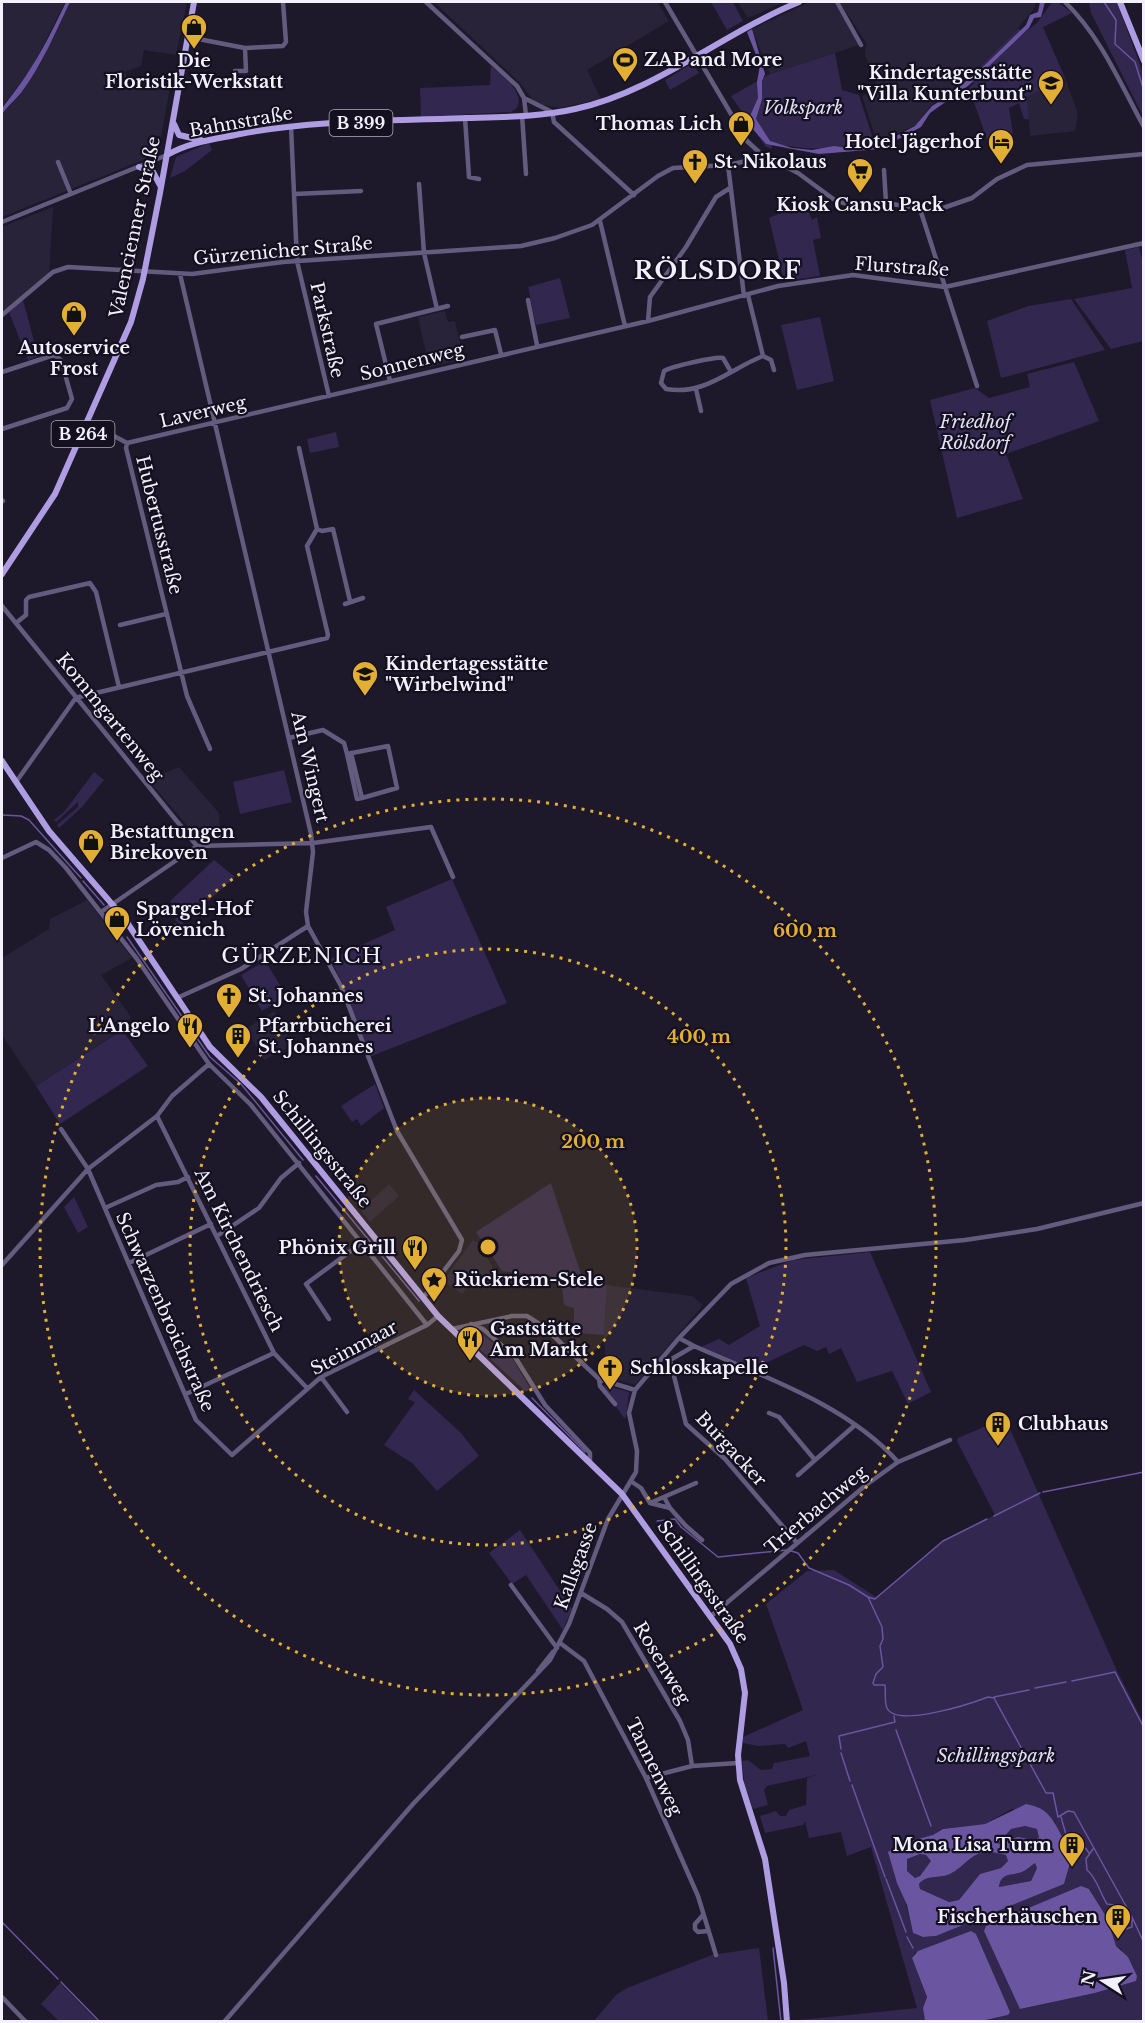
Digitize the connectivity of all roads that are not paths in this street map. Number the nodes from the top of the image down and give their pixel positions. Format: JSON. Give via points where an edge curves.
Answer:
{"nodes":[{"id":1,"x":194,"y":2,"type":"edge"},
{"id":2,"x":283,"y":2,"type":"edge"},
{"id":3,"x":426,"y":2,"type":"edge"},
{"id":4,"x":665,"y":2,"type":"edge"},
{"id":5,"x":799,"y":2,"type":"edge"},
{"id":6,"x":837,"y":2,"type":"edge"},
{"id":7,"x":1065,"y":2,"type":"edge"},
{"id":8,"x":1120,"y":2,"type":"edge"},
{"id":9,"x":188,"y":37,"type":"junction"},
{"id":10,"x":861,"y":45,"type":"dead end"},
{"id":11,"x":245,"y":48,"type":"junction"},
{"id":12,"x":697,"y":54,"type":"junction"},
{"id":13,"x":1143,"y":61,"type":"edge"},
{"id":14,"x":235,"y":71,"type":"dead end"},
{"id":15,"x":524,"y":98,"type":"junction"},
{"id":16,"x":552,"y":112,"type":"junction"},
{"id":17,"x":524,"y":115,"type":"junction"},
{"id":18,"x":465,"y":118,"type":"junction"},
{"id":19,"x":173,"y":121,"type":"junction"},
{"id":20,"x":291,"y":126,"type":"junction"},
{"id":21,"x":1143,"y":127,"type":"edge"},
{"id":22,"x":207,"y":140,"type":"junction"},
{"id":23,"x":760,"y":153,"type":"junction"},
{"id":24,"x":1143,"y":154,"type":"edge"},
{"id":25,"x":167,"y":155,"type":"junction"},
{"id":26,"x":58,"y":162,"type":"dead end"},
{"id":27,"x":728,"y":165,"type":"junction"},
{"id":28,"x":139,"y":167,"type":"junction"},
{"id":29,"x":884,"y":170,"type":"dead end"},
{"id":30,"x":526,"y":174,"type":"dead end"},
{"id":31,"x":480,"y":179,"type":"dead end"},
{"id":32,"x":419,"y":184,"type":"dead end"},
{"id":33,"x":161,"y":187,"type":"junction"},
{"id":34,"x":730,"y":188,"type":"junction"},
{"id":35,"x":361,"y":191,"type":"dead end"},
{"id":36,"x":295,"y":194,"type":"junction"},
{"id":37,"x":71,"y":195,"type":"junction"},
{"id":38,"x":634,"y":195,"type":"junction"},
{"id":39,"x":886,"y":203,"type":"junction"},
{"id":40,"x":920,"y":209,"type":"junction"},
{"id":41,"x":600,"y":221,"type":"junction"},
{"id":42,"x":2,"y":222,"type":"edge"},
{"id":43,"x":1143,"y":243,"type":"edge"},
{"id":44,"x":424,"y":253,"type":"junction"},
{"id":45,"x":297,"y":261,"type":"junction"},
{"id":46,"x":145,"y":270,"type":"junction"},
{"id":47,"x":180,"y":274,"type":"junction"},
{"id":48,"x":945,"y":287,"type":"junction"},
{"id":49,"x":746,"y":296,"type":"junction"},
{"id":50,"x":528,"y":300,"type":"dead end"},
{"id":51,"x":448,"y":306,"type":"dead end"},
{"id":52,"x":437,"y":309,"type":"junction"},
{"id":53,"x":2,"y":315,"type":"edge"},
{"id":54,"x":648,"y":321,"type":"junction"},
{"id":55,"x":625,"y":326,"type":"junction"},
{"id":56,"x":462,"y":337,"type":"dead end"},
{"id":57,"x":537,"y":345,"type":"junction"},
{"id":58,"x":501,"y":354,"type":"junction"},
{"id":59,"x":763,"y":356,"type":"junction"},
{"id":60,"x":730,"y":370,"type":"junction"},
{"id":61,"x":774,"y":370,"type":"dead end"},
{"id":62,"x":2,"y":372,"type":"edge"},
{"id":63,"x":390,"y":381,"type":"junction"},
{"id":64,"x":977,"y":386,"type":"dead end"},
{"id":65,"x":696,"y":389,"type":"junction"},
{"id":66,"x":328,"y":396,"type":"junction"},
{"id":67,"x":701,"y":411,"type":"dead end"},
{"id":68,"x":88,"y":422,"type":"junction"},
{"id":69,"x":214,"y":423,"type":"junction"},
{"id":70,"x":2,"y":429,"type":"edge"},
{"id":71,"x":127,"y":443,"type":"junction"},
{"id":72,"x":299,"y":448,"type":"dead end"},
{"id":73,"x":317,"y":529,"type":"junction"},
{"id":74,"x":2,"y":574,"type":"edge"},
{"id":75,"x":363,"y":598,"type":"dead end"},
{"id":76,"x":350,"y":601,"type":"junction"},
{"id":77,"x":345,"y":604,"type":"dead end"},
{"id":78,"x":2,"y":606,"type":"edge"},
{"id":79,"x":166,"y":614,"type":"junction"},
{"id":80,"x":16,"y":623,"type":"junction"},
{"id":81,"x":120,"y":625,"type":"dead end"},
{"id":82,"x":268,"y":652,"type":"junction"},
{"id":83,"x":180,"y":673,"type":"junction"},
{"id":84,"x":119,"y":687,"type":"junction"},
{"id":85,"x":75,"y":699,"type":"junction"},
{"id":86,"x":289,"y":738,"type":"junction"},
{"id":87,"x":210,"y":750,"type":"dead end"},
{"id":88,"x":349,"y":754,"type":"junction"},
{"id":89,"x":2,"y":760,"type":"edge"},
{"id":90,"x":16,"y":782,"type":"junction"},
{"id":91,"x":313,"y":843,"type":"junction"},
{"id":92,"x":197,"y":846,"type":"junction"},
{"id":93,"x":2,"y":858,"type":"edge"},
{"id":94,"x":453,"y":878,"type":"dead end"},
{"id":95,"x":113,"y":904,"type":"junction"},
{"id":96,"x":101,"y":912,"type":"junction"},
{"id":97,"x":308,"y":926,"type":"junction"},
{"id":98,"x":177,"y":999,"type":"junction"},
{"id":99,"x":209,"y":1064,"type":"junction"},
{"id":100,"x":158,"y":1116,"type":"junction"},
{"id":101,"x":61,"y":1129,"type":"dead end"},
{"id":102,"x":298,"y":1163,"type":"junction"},
{"id":103,"x":87,"y":1169,"type":"junction"},
{"id":104,"x":188,"y":1177,"type":"junction"},
{"id":105,"x":1143,"y":1203,"type":"edge"},
{"id":106,"x":105,"y":1208,"type":"junction"},
{"id":107,"x":211,"y":1224,"type":"junction"},
{"id":108,"x":217,"y":1236,"type":"junction"},
{"id":109,"x":363,"y":1242,"type":"junction"},
{"id":110,"x":129,"y":1263,"type":"junction"},
{"id":111,"x":2,"y":1265,"type":"edge"},
{"id":112,"x":423,"y":1298,"type":"junction"},
{"id":113,"x":438,"y":1316,"type":"junction"},
{"id":114,"x":329,"y":1319,"type":"dead end"},
{"id":115,"x":471,"y":1324,"type":"junction"},
{"id":116,"x":428,"y":1325,"type":"junction"},
{"id":117,"x":451,"y":1329,"type":"junction"},
{"id":118,"x":679,"y":1338,"type":"junction"},
{"id":119,"x":694,"y":1346,"type":"junction"},
{"id":120,"x":274,"y":1353,"type":"junction"},
{"id":121,"x":321,"y":1377,"type":"junction"},
{"id":122,"x":599,"y":1379,"type":"junction"},
{"id":123,"x":307,"y":1388,"type":"junction"},
{"id":124,"x":536,"y":1390,"type":"junction"},
{"id":125,"x":635,"y":1390,"type":"junction"},
{"id":126,"x":186,"y":1394,"type":"junction"},
{"id":127,"x":525,"y":1399,"type":"junction"},
{"id":128,"x":615,"y":1404,"type":"dead end"},
{"id":129,"x":347,"y":1412,"type":"dead end"},
{"id":130,"x":769,"y":1413,"type":"dead end"},
{"id":131,"x":854,"y":1426,"type":"junction"},
{"id":132,"x":950,"y":1440,"type":"dead end"},
{"id":133,"x":232,"y":1455,"type":"joint"},
{"id":134,"x":815,"y":1460,"type":"junction"},
{"id":135,"x":590,"y":1462,"type":"junction"},
{"id":136,"x":898,"y":1462,"type":"junction"},
{"id":137,"x":798,"y":1475,"type":"dead end"},
{"id":138,"x":632,"y":1482,"type":"junction"},
{"id":139,"x":696,"y":1482,"type":"dead end"},
{"id":140,"x":622,"y":1494,"type":"junction"},
{"id":141,"x":664,"y":1497,"type":"junction"},
{"id":142,"x":651,"y":1505,"type":"junction"},
{"id":143,"x":670,"y":1508,"type":"junction"},
{"id":144,"x":702,"y":1539,"type":"dead end"},
{"id":145,"x":797,"y":1543,"type":"junction"},
{"id":146,"x":511,"y":1585,"type":"dead end"},
{"id":147,"x":581,"y":1593,"type":"junction"},
{"id":148,"x":710,"y":1617,"type":"junction"},
{"id":149,"x":558,"y":1645,"type":"junction"},
{"id":150,"x":738,"y":1763,"type":"junction"},
{"id":151,"x":692,"y":1766,"type":"junction"},
{"id":152,"x":646,"y":1778,"type":"junction"},
{"id":153,"x":703,"y":1915,"type":"junction"},
{"id":154,"x":708,"y":1931,"type":"junction"},
{"id":155,"x":716,"y":1955,"type":"dead end"},
{"id":156,"x":2,"y":1997,"type":"edge"},
{"id":157,"x":24,"y":2021,"type":"edge"},
{"id":158,"x":224,"y":2022,"type":"edge"},
{"id":159,"x":787,"y":2022,"type":"edge"}],
"edges":[{"from":1,"to":9,"type":"main road","name":"Valencienner Straße","number":"B 264"},
{"from":2,"to":11,"type":"street","via":[[283,46]]},
{"from":3,"to":15,"type":"street","via":[[517,86]]},
{"from":4,"to":12,"type":"street"},
{"from":5,"to":12,"type":"main road","name":"Bahnstraße","number":"B 399"},
{"from":6,"to":10,"type":"street"},
{"from":7,"to":21,"type":"street","via":[[1084,20],[1101,45]]},
{"from":8,"to":13,"type":"main road"},
{"from":9,"to":11,"type":"street"},
{"from":9,"to":19,"type":"main road","name":"Valencienner Straße","number":"B 264"},
{"from":11,"to":14,"type":"street","via":[[246,71]]},
{"from":12,"to":16,"type":"main road","name":"Bahnstraße","number":"B 399","via":[[625,95]]},
{"from":12,"to":23,"type":"street","via":[[747,141]]},
{"from":15,"to":16,"type":"street"},
{"from":15,"to":17,"type":"street"},
{"from":16,"to":17,"type":"main road","name":"Bahnstraße","number":"B 399"},
{"from":16,"to":38,"type":"street","via":[[554,122]]},
{"from":17,"to":18,"type":"main road","name":"Bahnstraße","number":"B 399"},
{"from":17,"to":30,"type":"street"},
{"from":18,"to":20,"type":"main road","name":"Bahnstraße","number":"B 399"},
{"from":18,"to":31,"type":"street","via":[[469,177]]},
{"from":19,"to":22,"type":"main road","via":[[179,135]]},
{"from":19,"to":25,"type":"main road","name":"Valencienner Straße","number":"B 264"},
{"from":20,"to":22,"type":"main road","name":"Bahnstraße","number":"B 399"},
{"from":20,"to":36,"type":"street","name":"Parkstraße"},
{"from":22,"to":25,"type":"main road","name":"Bahnstraße","number":"B 399"},
{"from":23,"to":27,"type":"street","name":"Gürzenicher Straße","via":[[751,160]]},
{"from":23,"to":39,"type":"street","via":[[805,177],[836,201],[852,205]]},
{"from":24,"to":40,"type":"street","via":[[1027,165],[963,201],[936,210]]},
{"from":25,"to":28,"type":"street","name":"Bahnstraße"},
{"from":25,"to":33,"type":"main road","name":"Valencienner Straße","number":"B 264"},
{"from":26,"to":37,"type":"street"},
{"from":27,"to":34,"type":"street"},
{"from":27,"to":38,"type":"street","name":"Gürzenicher Straße","via":[[673,168]]},
{"from":28,"to":33,"type":"main road","via":[[153,172]]},
{"from":28,"to":37,"type":"street","name":"Bahnstraße"},
{"from":29,"to":39,"type":"street"},
{"from":32,"to":44,"type":"street"},
{"from":33,"to":46,"type":"main road","name":"Valencienner Straße","number":"B 264"},
{"from":34,"to":49,"type":"street"},
{"from":34,"to":54,"type":"street","via":[[716,197],[650,297]]},
{"from":35,"to":36,"type":"street"},
{"from":36,"to":45,"type":"street","name":"Parkstraße"},
{"from":37,"to":42,"type":"street","name":"Bahnstraße"},
{"from":38,"to":41,"type":"street","name":"Gürzenicher Straße"},
{"from":39,"to":40,"type":"street"},
{"from":40,"to":48,"type":"street"},
{"from":41,"to":44,"type":"street","name":"Gürzenicher Straße","via":[[521,246]]},
{"from":41,"to":55,"type":"street"},
{"from":43,"to":48,"type":"street","name":"Flurstraße"},
{"from":44,"to":45,"type":"street","name":"Gürzenicher Straße"},
{"from":44,"to":52,"type":"street"},
{"from":45,"to":47,"type":"street","name":"Gürzenicher Straße"},
{"from":45,"to":66,"type":"street","name":"Parkstraße"},
{"from":46,"to":47,"type":"street","name":"Gürzenicher Straße"},
{"from":46,"to":53,"type":"street","name":"Gürzenicher Straße","via":[[60,268]]},
{"from":46,"to":68,"type":"main road","name":"Valencienner Straße","number":"B 264","via":[[131,322]]},
{"from":47,"to":69,"type":"street","name":"Am Wingert"},
{"from":48,"to":49,"type":"street","name":"Flurstraße","via":[[853,275]]},
{"from":48,"to":64,"type":"street"},
{"from":49,"to":54,"type":"street","name":"Flurstraße"},
{"from":49,"to":59,"type":"street"},
{"from":50,"to":57,"type":"street"},
{"from":51,"to":52,"type":"street"},
{"from":52,"to":63,"type":"street","via":[[376,324]]},
{"from":54,"to":55,"type":"street","name":"Flurstraße"},
{"from":55,"to":57,"type":"street","name":"Sonnenweg"},
{"from":56,"to":58,"type":"street","name":"Sonnenweg","via":[[495,330]]},
{"from":57,"to":58,"type":"street","name":"Sonnenweg"},
{"from":58,"to":63,"type":"street","name":"Sonnenweg"},
{"from":59,"to":60,"type":"street"},
{"from":59,"to":61,"type":"street","via":[[771,360]]},
{"from":60,"to":65,"type":"street"},
{"from":60,"to":65,"type":"street","via":[[719,357],[664,371],[662,387]]},
{"from":62,"to":70,"type":"street","via":[[54,355],[61,360],[72,399],[67,408]]},
{"from":63,"to":66,"type":"street","name":"Sonnenweg"},
{"from":65,"to":67,"type":"street"},
{"from":66,"to":69,"type":"street","name":"Laverweg"},
{"from":68,"to":71,"type":"street"},
{"from":68,"to":74,"type":"main road","name":"Valencienner Straße","number":"B 264","via":[[54,494]]},
{"from":69,"to":71,"type":"street","name":"Laverweg"},
{"from":69,"to":82,"type":"street","name":"Am Wingert"},
{"from":71,"to":79,"type":"street","name":"Hubertusstraße"},
{"from":72,"to":73,"type":"street"},
{"from":73,"to":76,"type":"street","via":[[333,529]]},
{"from":73,"to":82,"type":"street","via":[[307,546],[328,636]]},
{"from":75,"to":76,"type":"street"},
{"from":76,"to":77,"type":"street"},
{"from":78,"to":80,"type":"street","name":"Kommgartenweg"},
{"from":79,"to":81,"type":"street","name":"Hubertusstraße"},
{"from":79,"to":83,"type":"street","name":"Hubertusstraße"},
{"from":80,"to":84,"type":"street","via":[[27,615],[29,597],[90,583],[96,592]]},
{"from":80,"to":85,"type":"street","name":"Kommgartenweg"},
{"from":82,"to":83,"type":"street"},
{"from":82,"to":86,"type":"street","name":"Am Wingert"},
{"from":83,"to":84,"type":"street"},
{"from":83,"to":87,"type":"street","name":"Hubertusstraße"},
{"from":84,"to":85,"type":"street"},
{"from":85,"to":90,"type":"street"},
{"from":85,"to":92,"type":"street","name":"Kommgartenweg"},
{"from":86,"to":88,"type":"street","via":[[323,730],[344,744]]},
{"from":86,"to":91,"type":"street","name":"Am Wingert"},
{"from":88,"to":88,"type":"street","via":[[357,799],[397,788],[385,744]]},
{"from":89,"to":90,"type":"main road","name":"Schillingsstraße"},
{"from":90,"to":95,"type":"main road","name":"Schillingsstraße","via":[[58,843]]},
{"from":91,"to":92,"type":"street"},
{"from":91,"to":94,"type":"street","via":[[431,827]]},
{"from":91,"to":97,"type":"street","name":"Am Wingert"},
{"from":92,"to":95,"type":"street"},
{"from":93,"to":96,"type":"street","name":"Schillingsstraße","via":[[30,843],[42,845]]},
{"from":95,"to":96,"type":"street"},
{"from":95,"to":98,"type":"main road","name":"Schillingsstraße"},
{"from":96,"to":99,"type":"street","name":"Schillingsstraße"},
{"from":97,"to":98,"type":"street","via":[[246,966]]},
{"from":97,"to":112,"type":"street","name":"Am Wingert","via":[[341,986],[397,1131],[462,1240],[459,1251]]},
{"from":98,"to":112,"type":"main road","name":"Schillingsstraße","via":[[210,1047],[260,1097]]},
{"from":99,"to":100,"type":"street","via":[[172,1096]]},
{"from":99,"to":102,"type":"street","name":"Schillingsstraße","via":[[239,1091]]},
{"from":100,"to":103,"type":"street"},
{"from":100,"to":104,"type":"street","name":"Am Kirchendriesch"},
{"from":101,"to":103,"type":"street","name":"Schwarzenbroichstraße"},
{"from":102,"to":108,"type":"street","via":[[281,1178],[259,1208]]},
{"from":102,"to":109,"type":"street","name":"Schillingsstraße"},
{"from":103,"to":106,"type":"street","name":"Schwarzenbroichstraße"},
{"from":103,"to":111,"type":"street"},
{"from":104,"to":106,"type":"street","via":[[156,1185]]},
{"from":104,"to":107,"type":"street","name":"Am Kirchendriesch"},
{"from":105,"to":118,"type":"street","via":[[1037,1229],[787,1258],[752,1271],[722,1292]]},
{"from":106,"to":110,"type":"street","name":"Schwarzenbroichstraße"},
{"from":107,"to":108,"type":"street","name":"Am Kirchendriesch"},
{"from":107,"to":110,"type":"street"},
{"from":108,"to":120,"type":"street","name":"Am Kirchendriesch"},
{"from":109,"to":114,"type":"street","via":[[306,1284]]},
{"from":109,"to":116,"type":"street","name":"Schillingsstraße"},
{"from":110,"to":126,"type":"street","name":"Schwarzenbroichstraße"},
{"from":112,"to":113,"type":"main road","name":"Schillingsstraße"},
{"from":113,"to":116,"type":"street","name":"Steinmaar"},
{"from":113,"to":117,"type":"main road","name":"Schillingsstraße"},
{"from":115,"to":117,"type":"street"},
{"from":115,"to":122,"type":"street","via":[[527,1316]]},
{"from":115,"to":124,"type":"street","name":"Schillingsstraße","via":[[483,1329],[515,1356]]},
{"from":116,"to":121,"type":"street","name":"Steinmaar"},
{"from":117,"to":127,"type":"main road","name":"Schillingsstraße"},
{"from":118,"to":119,"type":"street"},
{"from":118,"to":125,"type":"street"},
{"from":119,"to":131,"type":"street","via":[[814,1398]]},
{"from":119,"to":145,"type":"street","name":"Burgacker","via":[[670,1360],[686,1424],[725,1459]]},
{"from":120,"to":123,"type":"street","name":"Am Kirchendriesch"},
{"from":120,"to":126,"type":"street"},
{"from":121,"to":123,"type":"street","name":"Steinmaar"},
{"from":121,"to":129,"type":"street"},
{"from":122,"to":125,"type":"street"},
{"from":122,"to":128,"type":"street"},
{"from":123,"to":133,"type":"street","name":"Steinmaar"},
{"from":124,"to":127,"type":"street"},
{"from":124,"to":135,"type":"street","name":"Schillingsstraße","via":[[590,1453]]},
{"from":125,"to":138,"type":"street","via":[[629,1413],[638,1465]]},
{"from":126,"to":133,"type":"street","name":"Schwarzenbroichstraße","via":[[200,1425]]},
{"from":127,"to":135,"type":"main road","name":"Schillingsstraße"},
{"from":130,"to":134,"type":"street","via":[[779,1417]]},
{"from":131,"to":134,"type":"street"},
{"from":131,"to":136,"type":"street"},
{"from":132,"to":136,"type":"street","name":"Trierbachweg"},
{"from":134,"to":137,"type":"street"},
{"from":135,"to":140,"type":"main road","name":"Schillingsstraße"},
{"from":136,"to":145,"type":"street","name":"Trierbachweg"},
{"from":138,"to":140,"type":"street","name":"Kallsgasse"},
{"from":138,"to":142,"type":"street","name":"Schillingsstraße","via":[[641,1488]]},
{"from":139,"to":141,"type":"street","name":"Schillingsstraße"},
{"from":140,"to":147,"type":"street","name":"Kallsgasse","via":[[600,1539]]},
{"from":140,"to":148,"type":"main road","name":"Schillingsstraße"},
{"from":141,"to":142,"type":"street","name":"Schillingsstraße"},
{"from":141,"to":143,"type":"street","name":"Schillingsstraße"},
{"from":142,"to":143,"type":"street","name":"Schillingsstraße"},
{"from":143,"to":144,"type":"street","name":"Schillingsstraße"},
{"from":145,"to":148,"type":"street","name":"Trierbachweg"},
{"from":146,"to":149,"type":"street","name":"Tannenweg"},
{"from":147,"to":149,"type":"street","name":"Kallsgasse"},
{"from":147,"to":151,"type":"street","name":"Rosenweg","via":[[622,1622],[680,1720]]},
{"from":148,"to":150,"type":"main road","name":"Schillingsstraße","via":[[730,1644],[742,1670],[745,1693]]},
{"from":149,"to":152,"type":"street","name":"Tannenweg","via":[[584,1661]]},
{"from":149,"to":158,"type":"street","name":"Kallsgasse","via":[[537,1673],[375,1845]]},
{"from":150,"to":151,"type":"street"},
{"from":150,"to":159,"type":"main road","name":"Schillingsstraße","via":[[742,1789],[765,1859]]},
{"from":151,"to":152,"type":"street"},
{"from":152,"to":153,"type":"street","name":"Tannenweg"},
{"from":153,"to":154,"type":"street","name":"Tannenweg"},
{"from":153,"to":154,"type":"street","name":"Tannenweg","via":[[695,1929]]},
{"from":154,"to":155,"type":"street","name":"Tannenweg"},
{"from":156,"to":157,"type":"street"}]}
